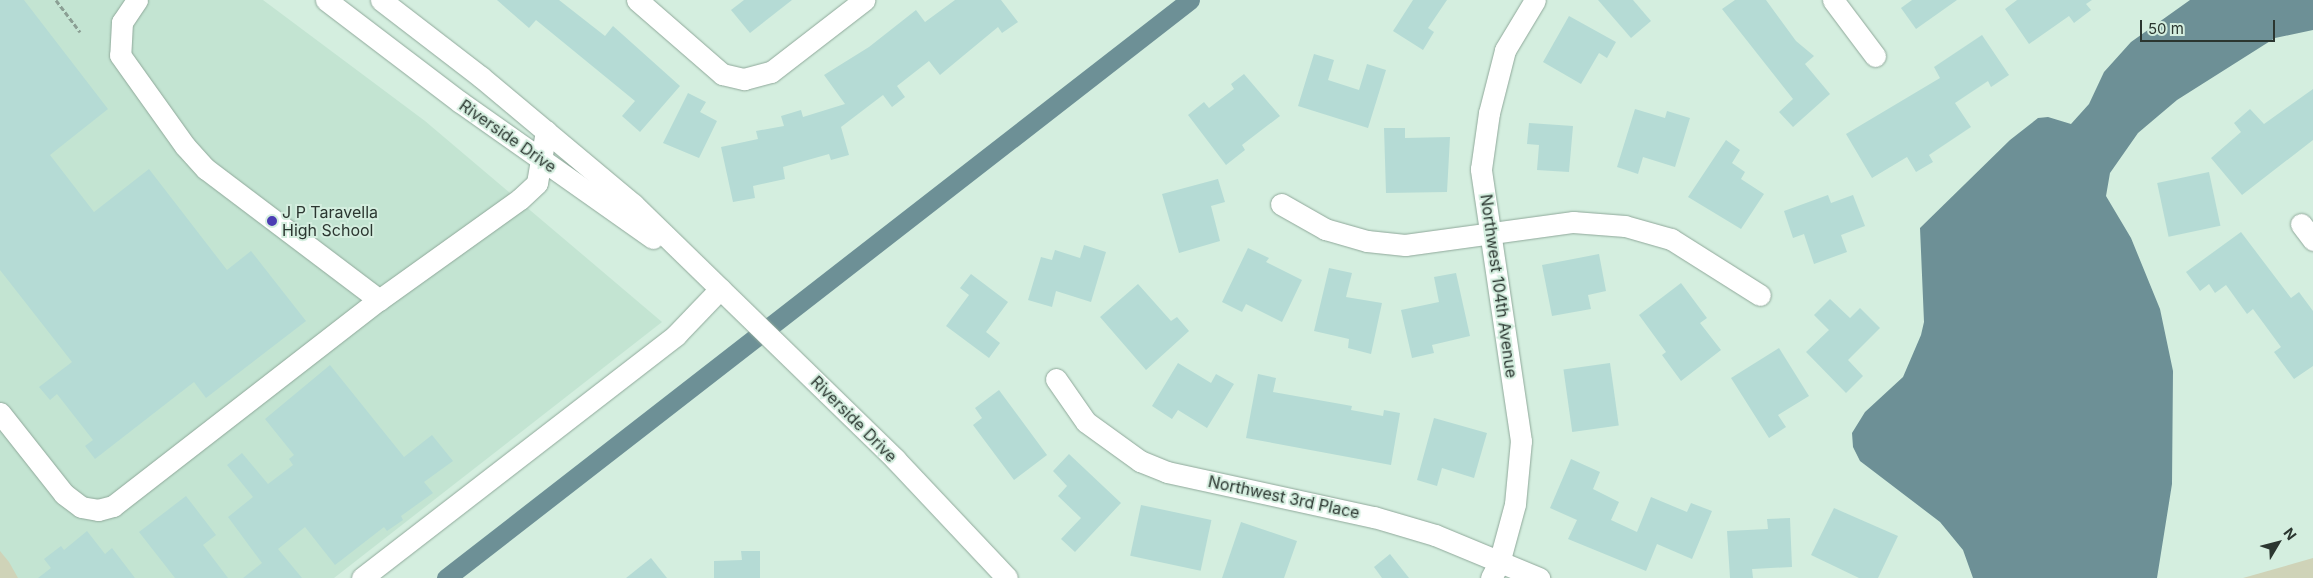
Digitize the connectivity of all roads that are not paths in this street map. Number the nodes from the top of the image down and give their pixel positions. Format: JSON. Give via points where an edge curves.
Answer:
{"nodes":[{"id":1,"x":137,"y":0,"type":"edge"},
{"id":2,"x":326,"y":0,"type":"edge"},
{"id":3,"x":381,"y":0,"type":"edge"},
{"id":4,"x":637,"y":0,"type":"edge"},
{"id":5,"x":864,"y":0,"type":"edge"},
{"id":6,"x":1535,"y":0,"type":"edge"},
{"id":7,"x":1833,"y":0,"type":"edge"},
{"id":8,"x":1875,"y":56,"type":"dead end"},
{"id":9,"x":546,"y":132,"type":"junction"},
{"id":10,"x":543,"y":161,"type":"junction"},
{"id":11,"x":1281,"y":204,"type":"dead end"},
{"id":12,"x":1490,"y":232,"type":"junction"},
{"id":13,"x":694,"y":266,"type":"junction"},
{"id":14,"x":720,"y":289,"type":"junction"},
{"id":15,"x":1760,"y":295,"type":"dead end"},
{"id":16,"x":379,"y":300,"type":"junction"},
{"id":17,"x":1056,"y":379,"type":"dead end"},
{"id":18,"x":0,"y":413,"type":"edge"},
{"id":19,"x":1495,"y":570,"type":"edge"},
{"id":20,"x":362,"y":578,"type":"edge"},
{"id":21,"x":1007,"y":578,"type":"edge"},
{"id":22,"x":1539,"y":578,"type":"edge"}],
"edges":[{"from":1,"to":16,"type":"street","via":[[122,22],[120,54],[129,73],[185,146],[206,169]]},
{"from":2,"to":10,"type":"street","name":"Riverside Drive"},
{"from":3,"to":9,"type":"street","name":"Riverside Drive"},
{"from":4,"to":5,"type":"street","via":[[722,74],[744,79],[771,72]]},
{"from":6,"to":12,"type":"street","name":"Northwest 104th Avenue","via":[[1505,50],[1489,113],[1481,169]]},
{"from":7,"to":8,"type":"street"},
{"from":9,"to":10,"type":"street"},
{"from":9,"to":13,"type":"street","name":"Riverside Drive","via":[[633,204]]},
{"from":10,"to":13,"type":"street","name":"Riverside Drive"},
{"from":10,"to":16,"type":"street","via":[[537,183]]},
{"from":11,"to":12,"type":"street","via":[[1325,229],[1367,241],[1405,245]]},
{"from":12,"to":15,"type":"street","via":[[1573,222],[1625,226],[1671,239]]},
{"from":12,"to":19,"type":"street","name":"Northwest 104th Avenue","via":[[1521,441],[1515,504]]},
{"from":13,"to":14,"type":"street","name":"Riverside Drive"},
{"from":14,"to":20,"type":"street","via":[[676,335]]},
{"from":14,"to":21,"type":"street","name":"Riverside Drive","via":[[800,365]]},
{"from":16,"to":18,"type":"street","via":[[113,506],[98,510],[81,508],[64,494]]},
{"from":17,"to":19,"type":"street","name":"Northwest 3rd Place","via":[[1086,422],[1140,461],[1167,472],[1374,517],[1435,535]]},
{"from":19,"to":22,"type":"street","name":"Northwest 3rd Place"}]}
